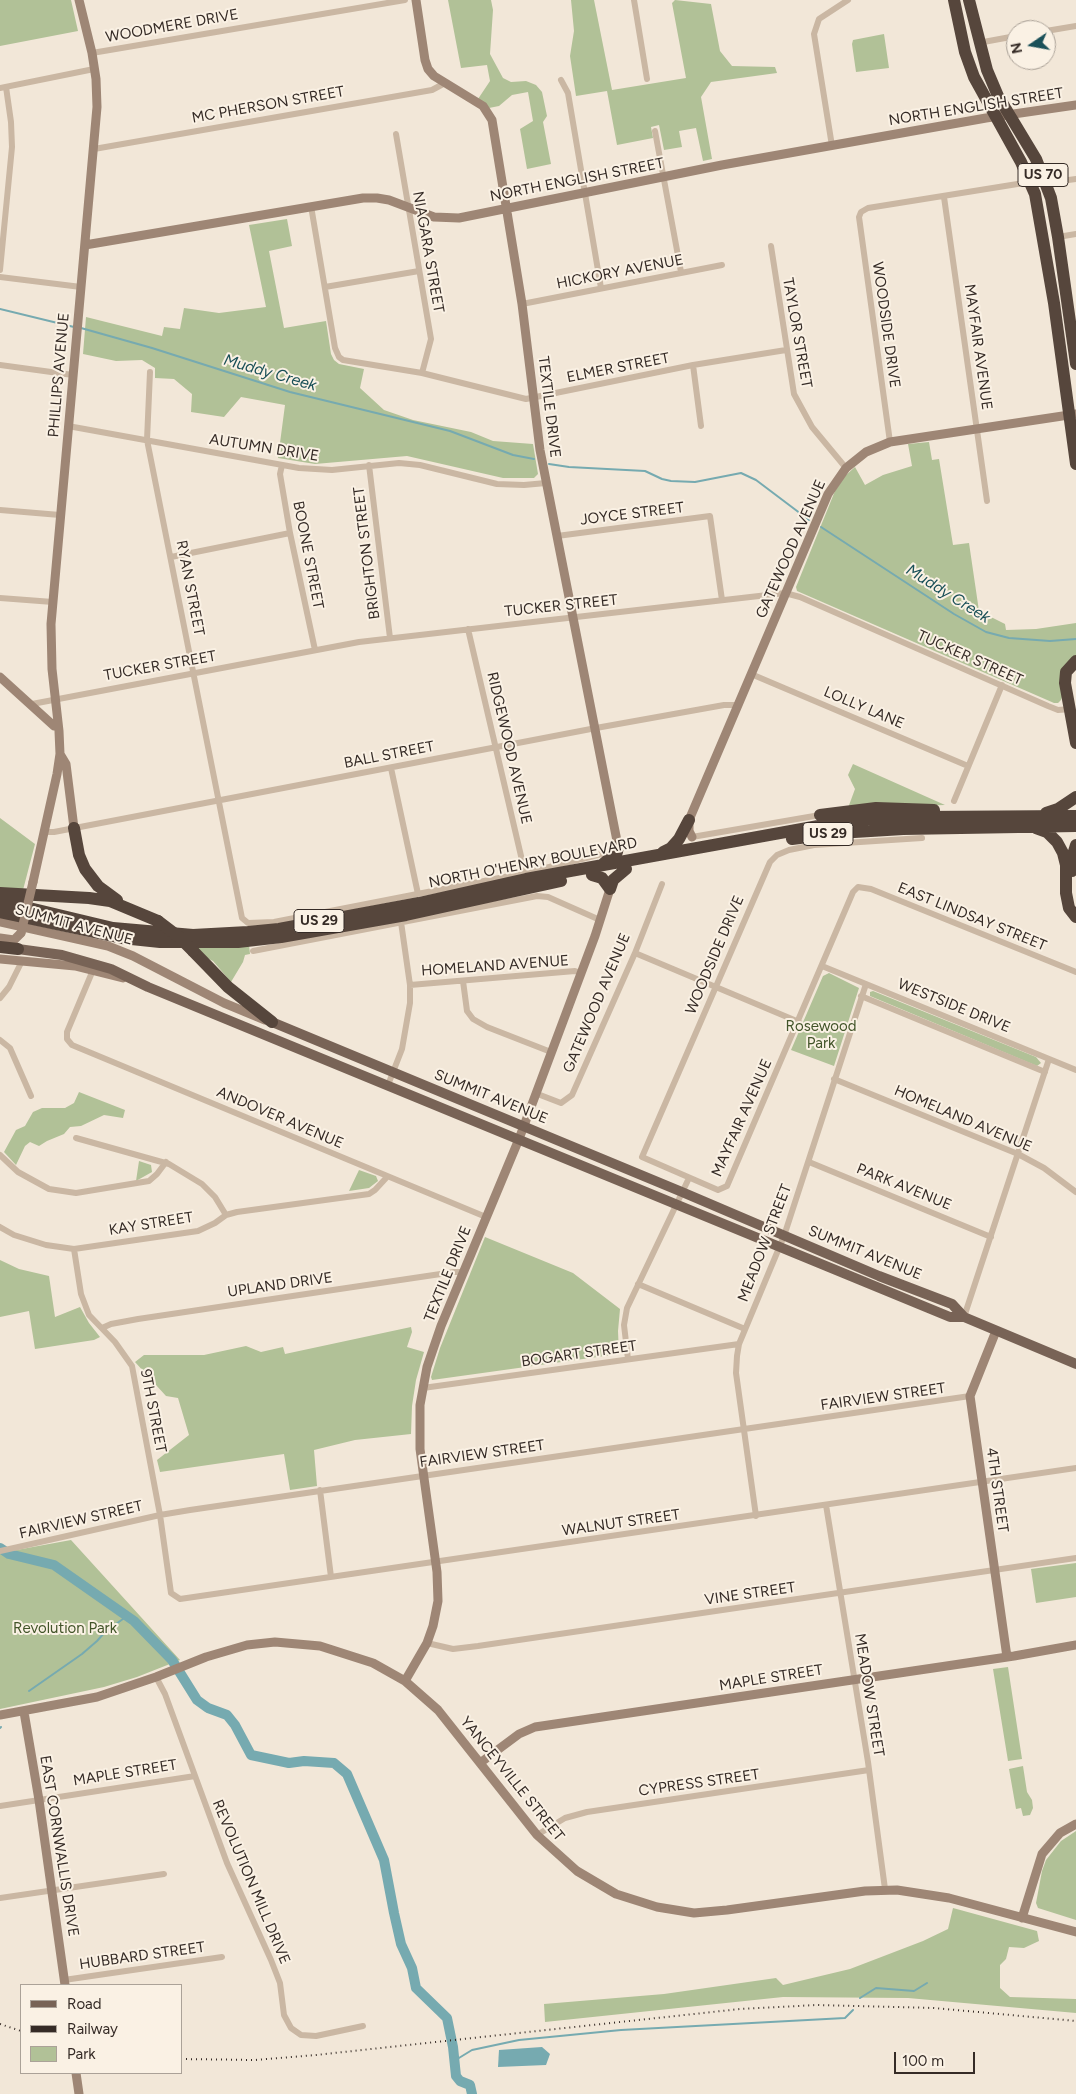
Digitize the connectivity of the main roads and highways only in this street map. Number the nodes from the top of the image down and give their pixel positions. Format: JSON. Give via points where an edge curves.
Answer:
{"nodes":[{"id":1,"x":954,"y":0,"type":"edge"},
{"id":2,"x":969,"y":0,"type":"edge"},
{"id":3,"x":1073,"y":326,"type":"edge"},
{"id":4,"x":1076,"y":364,"type":"edge"},
{"id":5,"x":1073,"y":415,"type":"edge"},
{"id":6,"x":1076,"y":464,"type":"edge"},
{"id":7,"x":1076,"y":661,"type":"edge"},
{"id":8,"x":1076,"y":669,"type":"edge"},
{"id":9,"x":1073,"y":711,"type":"edge"},
{"id":10,"x":1076,"y":743,"type":"edge"},
{"id":11,"x":1076,"y":797,"type":"edge"},
{"id":12,"x":820,"y":815,"type":"road end"},
{"id":13,"x":1076,"y":816,"type":"edge"},
{"id":14,"x":947,"y":817,"type":"junction"},
{"id":15,"x":689,"y":820,"type":"road end"},
{"id":16,"x":1034,"y":822,"type":"junction"},
{"id":17,"x":1076,"y":826,"type":"edge"},
{"id":18,"x":74,"y":828,"type":"road end"},
{"id":19,"x":692,"y":838,"type":"road end"},
{"id":20,"x":715,"y":845,"type":"junction"},
{"id":21,"x":1076,"y":845,"type":"edge"},
{"id":22,"x":655,"y":856,"type":"junction"},
{"id":23,"x":637,"y":859,"type":"junction"},
{"id":24,"x":598,"y":865,"type":"junction"},
{"id":25,"x":626,"y":869,"type":"junction"},
{"id":26,"x":0,"y":893,"type":"edge"},
{"id":27,"x":0,"y":901,"type":"edge"},
{"id":28,"x":1076,"y":907,"type":"edge"},
{"id":29,"x":128,"y":908,"type":"junction"},
{"id":30,"x":0,"y":912,"type":"edge"},
{"id":31,"x":1076,"y":916,"type":"edge"},
{"id":32,"x":0,"y":947,"type":"edge"},
{"id":33,"x":20,"y":955,"type":"joint"},
{"id":34,"x":272,"y":1022,"type":"joint"},
{"id":35,"x":285,"y":1027,"type":"junction"},
{"id":36,"x":279,"y":1040,"type":"junction"},
{"id":37,"x":964,"y":1317,"type":"junction"},
{"id":38,"x":1076,"y":1364,"type":"edge"}],
"edges":[{"from":1,"to":5,"type":"highway","number":"US 70","via":[[969,63],[980,92],[1021,162],[1035,194]]},
{"from":2,"to":3,"type":"highway","number":"US 70","via":[[978,43],[992,82],[1046,183]]},
{"from":3,"to":4,"type":"highway","number":"US 70"},
{"from":5,"to":6,"type":"highway","number":"US 70"},
{"from":7,"to":9,"type":"highway","via":[[1066,676],[1066,691]]},
{"from":8,"to":9,"type":"highway","via":[[1070,682]]},
{"from":9,"to":10,"type":"highway"},
{"from":11,"to":16,"type":"highway"},
{"from":12,"to":14,"type":"highway","via":[[876,808],[934,809]]},
{"from":13,"to":16,"type":"highway","name":"NORTH O'HENRY BOULEVARD","number":"US 29"},
{"from":14,"to":16,"type":"highway","name":"NORTH O'HENRY BOULEVARD","number":"US 29"},
{"from":14,"to":20,"type":"highway","name":"NORTH O'HENRY BOULEVARD","number":"US 29","via":[[868,819]]},
{"from":15,"to":22,"type":"highway","via":[[675,844]]},
{"from":16,"to":17,"type":"highway","name":"NORTH O'HENRY BOULEVARD","number":"US 29"},
{"from":16,"to":25,"type":"highway","name":"NORTH O'HENRY BOULEVARD","number":"US 29","via":[[838,833]]},
{"from":16,"to":31,"type":"highway","via":[[1057,842],[1063,853],[1066,893]]},
{"from":18,"to":29,"type":"highway","via":[[81,862],[90,877]]},
{"from":19,"to":20,"type":"highway"},
{"from":20,"to":22,"type":"highway","name":"NORTH O'HENRY BOULEVARD","number":"US 29"},
{"from":21,"to":28,"type":"highway","via":[[1071,886]]},
{"from":22,"to":23,"type":"highway","name":"NORTH O'HENRY BOULEVARD","number":"US 29"},
{"from":23,"to":24,"type":"highway","name":"NORTH O'HENRY BOULEVARD","number":"US 29"},
{"from":23,"to":24,"type":"highway","via":[[618,846],[612,858]]},
{"from":24,"to":25,"type":"highway","name":"NORTH O'HENRY BOULEVARD","number":"US 29"},
{"from":24,"to":25,"type":"highway","via":[[610,889],[613,880]]},
{"from":24,"to":27,"type":"highway","name":"NORTH O'HENRY BOULEVARD","number":"US 29","via":[[419,903],[248,932],[192,935],[113,928]]},
{"from":24,"to":30,"type":"highway","name":"NORTH O'HENRY BOULEVARD","number":"US 29","via":[[406,915],[238,942],[160,942],[122,938]]},
{"from":26,"to":29,"type":"highway","via":[[89,898]]},
{"from":29,"to":34,"type":"highway","bridge":true,"via":[[158,921],[179,937],[228,987]]},
{"from":32,"to":33,"type":"highway"},
{"from":33,"to":36,"type":"main road","name":"SUMMIT AVENUE","via":[[62,956],[92,962]]},
{"from":34,"to":35,"type":"main road","name":"SUMMIT AVENUE"},
{"from":35,"to":36,"type":"main road"},
{"from":35,"to":37,"type":"main road","name":"SUMMIT AVENUE","via":[[952,1304]]},
{"from":36,"to":37,"type":"main road","name":"SUMMIT AVENUE","via":[[950,1317]]},
{"from":37,"to":38,"type":"main road","name":"SUMMIT AVENUE"}]}
